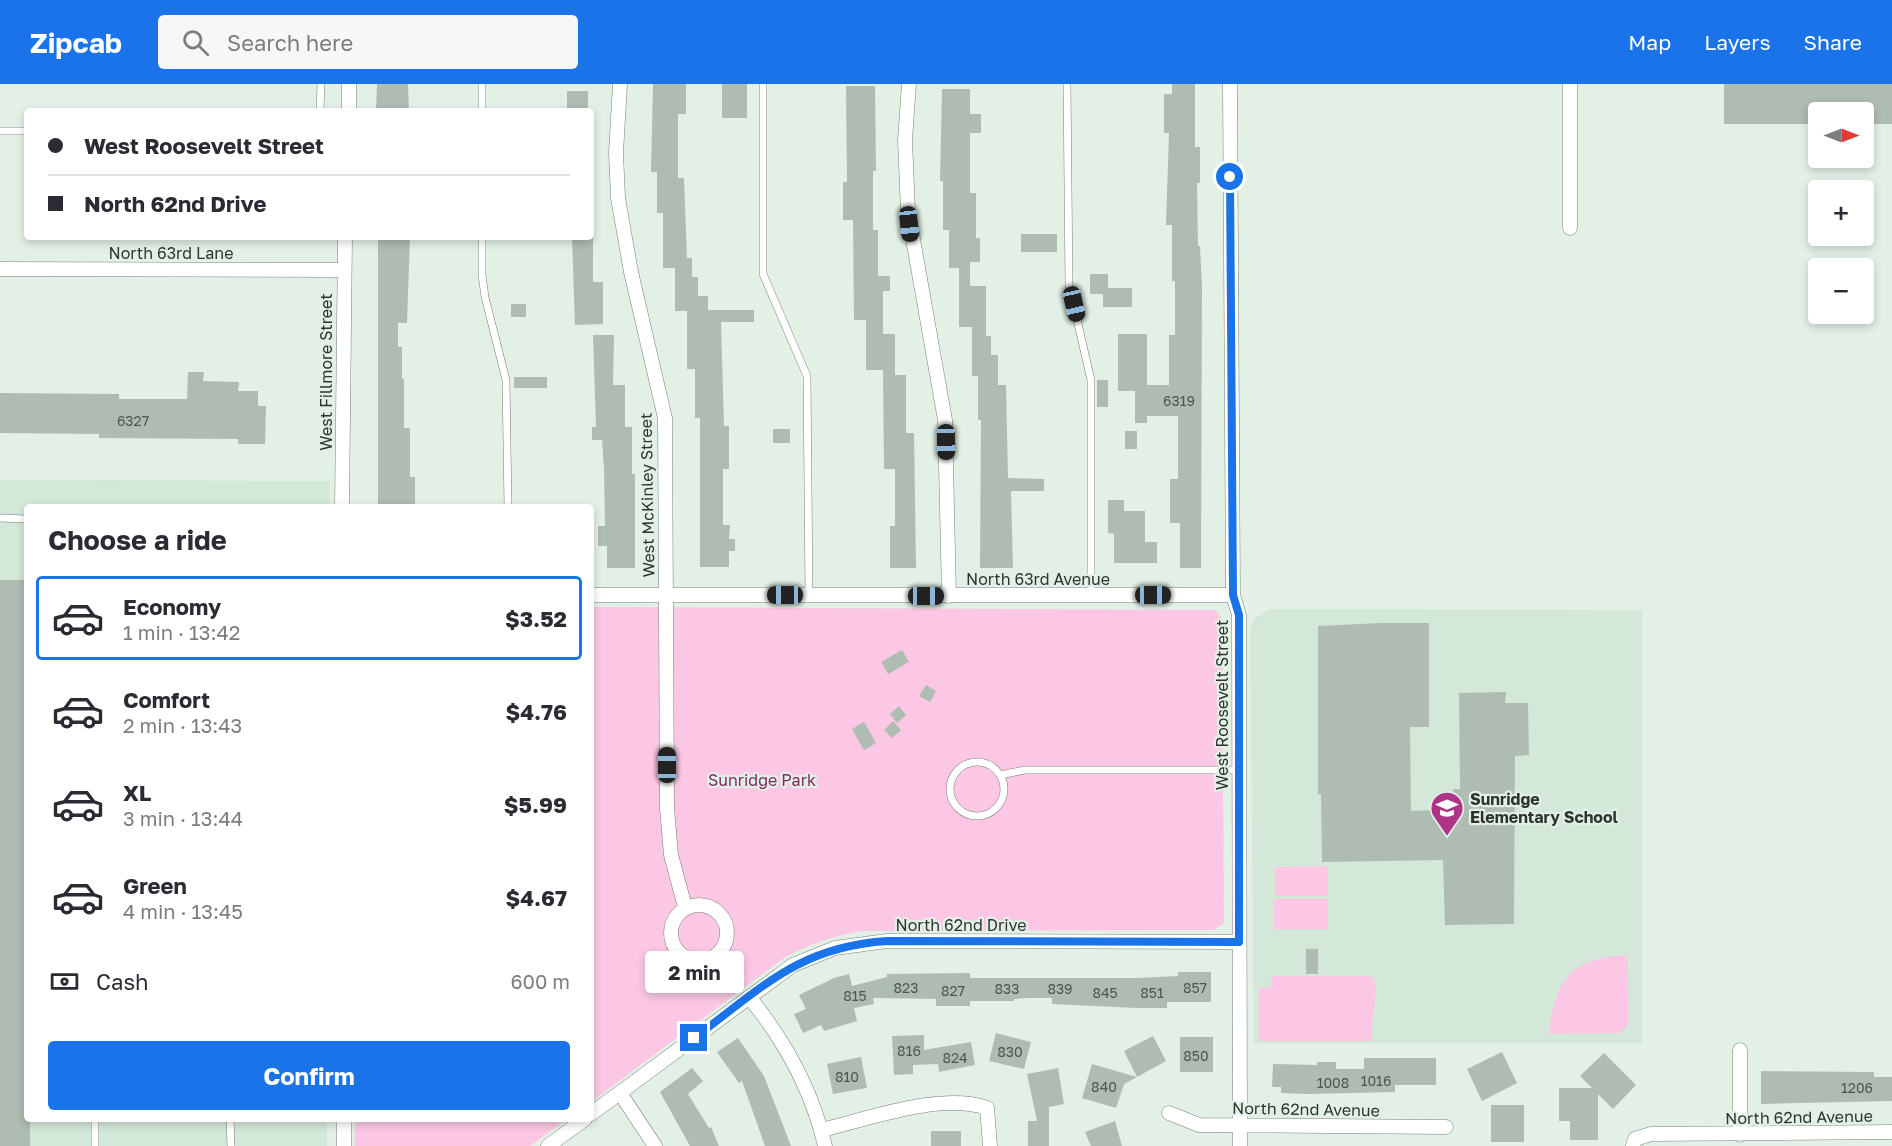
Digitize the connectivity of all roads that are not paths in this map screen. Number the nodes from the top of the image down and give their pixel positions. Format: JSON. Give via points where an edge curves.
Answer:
{"nodes":[{"id":1,"x":321,"y":84,"type":"edge"},
{"id":2,"x":349,"y":84,"type":"edge"},
{"id":3,"x":482,"y":84,"type":"edge"},
{"id":4,"x":620,"y":84,"type":"edge"},
{"id":5,"x":763,"y":84,"type":"edge"},
{"id":6,"x":909,"y":84,"type":"edge"},
{"id":7,"x":1067,"y":84,"type":"edge"},
{"id":8,"x":1230,"y":84,"type":"edge"},
{"id":9,"x":1570,"y":84,"type":"edge"},
{"id":10,"x":320,"y":108,"type":"edge"},
{"id":11,"x":349,"y":108,"type":"edge"},
{"id":12,"x":482,"y":108,"type":"edge"},
{"id":13,"x":24,"y":130,"type":"edge"},
{"id":14,"x":0,"y":131,"type":"edge"},
{"id":15,"x":1570,"y":228,"type":"dead end"},
{"id":16,"x":345,"y":240,"type":"edge"},
{"id":17,"x":482,"y":240,"type":"edge"},
{"id":18,"x":0,"y":269,"type":"edge"},
{"id":19,"x":343,"y":270,"type":"junction"},
{"id":20,"x":342,"y":504,"type":"edge"},
{"id":21,"x":507,"y":504,"type":"edge"},
{"id":22,"x":0,"y":518,"type":"edge"},
{"id":23,"x":24,"y":519,"type":"edge"},
{"id":24,"x":594,"y":595,"type":"edge"},
{"id":25,"x":666,"y":595,"type":"junction"},
{"id":26,"x":809,"y":595,"type":"junction"},
{"id":27,"x":1091,"y":595,"type":"junction"},
{"id":28,"x":1233,"y":595,"type":"junction"},
{"id":29,"x":949,"y":596,"type":"junction"},
{"id":30,"x":1239,"y":770,"type":"junction"},
{"id":31,"x":1000,"y":775,"type":"junction"},
{"id":32,"x":685,"y":908,"type":"junction"},
{"id":33,"x":1239,"y":942,"type":"junction"},
{"id":34,"x":749,"y":997,"type":"junction"},
{"id":35,"x":1740,"y":1050,"type":"dead end"},
{"id":36,"x":620,"y":1093,"type":"junction"},
{"id":37,"x":594,"y":1112,"type":"edge"},
{"id":38,"x":1169,"y":1113,"type":"dead end"},
{"id":39,"x":95,"y":1122,"type":"edge"},
{"id":40,"x":230,"y":1122,"type":"edge"},
{"id":41,"x":344,"y":1122,"type":"edge"},
{"id":42,"x":581,"y":1122,"type":"edge"},
{"id":43,"x":1240,"y":1125,"type":"junction"},
{"id":44,"x":1446,"y":1127,"type":"dead end"},
{"id":45,"x":821,"y":1130,"type":"junction"},
{"id":46,"x":1892,"y":1132,"type":"edge"},
{"id":47,"x":1740,"y":1135,"type":"junction"},
{"id":48,"x":1810,"y":1140,"type":"edge"},
{"id":49,"x":1634,"y":1142,"type":"edge"},
{"id":50,"x":95,"y":1146,"type":"edge"},
{"id":51,"x":231,"y":1146,"type":"edge"},
{"id":52,"x":344,"y":1146,"type":"edge"},
{"id":53,"x":548,"y":1146,"type":"edge"},
{"id":54,"x":655,"y":1146,"type":"edge"},
{"id":55,"x":825,"y":1146,"type":"edge"},
{"id":56,"x":990,"y":1146,"type":"edge"},
{"id":57,"x":1240,"y":1146,"type":"edge"}],
"edges":[{"from":1,"to":10,"type":"lane"},
{"from":2,"to":11,"type":"street"},
{"from":3,"to":12,"type":"lane"},
{"from":4,"to":25,"type":"street","name":"West McKinley Street","via":[[618,198],[665,418]]},
{"from":5,"to":26,"type":"lane","via":[[763,274],[807,376]]},
{"from":6,"to":29,"type":"street","via":[[905,140],[908,211],[945,420]]},
{"from":7,"to":27,"type":"lane","via":[[1069,285],[1091,380]]},
{"from":8,"to":28,"type":"street","name":"West Roosevelt Street"},
{"from":9,"to":15,"type":"street"},
{"from":13,"to":14,"type":"lane"},
{"from":16,"to":19,"type":"street","name":"West Fillmore Street"},
{"from":17,"to":21,"type":"lane","via":[[485,297],[506,380]]},
{"from":18,"to":19,"type":"street","name":"North 63rd Lane"},
{"from":19,"to":20,"type":"street","name":"West Fillmore Street"},
{"from":22,"to":23,"type":"lane"},
{"from":24,"to":25,"type":"street","name":"North 63rd Avenue"},
{"from":25,"to":26,"type":"street","name":"North 63rd Avenue"},
{"from":25,"to":32,"type":"street","name":"West McKinley Street","via":[[667,807],[671,855]]},
{"from":26,"to":29,"type":"street","name":"North 63rd Avenue"},
{"from":27,"to":28,"type":"street","name":"North 63rd Avenue"},
{"from":27,"to":29,"type":"street","name":"North 63rd Avenue"},
{"from":28,"to":30,"type":"street","name":"West Roosevelt Street","via":[[1239,615]]},
{"from":30,"to":31,"type":"lane","via":[[1025,770]]},
{"from":30,"to":33,"type":"street","name":"West Roosevelt Street"},
{"from":31,"to":31,"type":"lane","via":[[994,768],[977,762],[959,768],[950,785],[954,803],[966,814],[991,813],[1002,800],[1004,783]]},
{"from":32,"to":32,"type":"street","via":[[671,927],[672,943],[690,960],[711,958],[726,940],[725,921],[712,907],[694,904]]},
{"from":33,"to":34,"type":"street","name":"North 62nd Drive","via":[[868,942],[805,959]]},
{"from":33,"to":43,"type":"street","name":"West Roosevelt Street"},
{"from":34,"to":36,"type":"street","name":"North 62nd Drive"},
{"from":34,"to":45,"type":"street","via":[[804,1082]]},
{"from":35,"to":47,"type":"street"},
{"from":36,"to":37,"type":"street","name":"North 62nd Drive"},
{"from":36,"to":54,"type":"street"},
{"from":38,"to":43,"type":"street","name":"North 62nd Avenue","via":[[1199,1125]]},
{"from":39,"to":50,"type":"lane"},
{"from":40,"to":51,"type":"lane"},
{"from":41,"to":52,"type":"street"},
{"from":42,"to":53,"type":"street"},
{"from":43,"to":44,"type":"street","name":"North 62nd Avenue"},
{"from":43,"to":57,"type":"street","name":"West Roosevelt Street"},
{"from":45,"to":55,"type":"street"},
{"from":45,"to":56,"type":"street","via":[[935,1105],[972,1103],[987,1108]]},
{"from":46,"to":48,"type":"street","name":"North 62nd Avenue"},
{"from":47,"to":48,"type":"street","name":"North 62nd Avenue"},
{"from":47,"to":49,"type":"street","name":"North 62nd Avenue","via":[[1666,1134]]}]}
